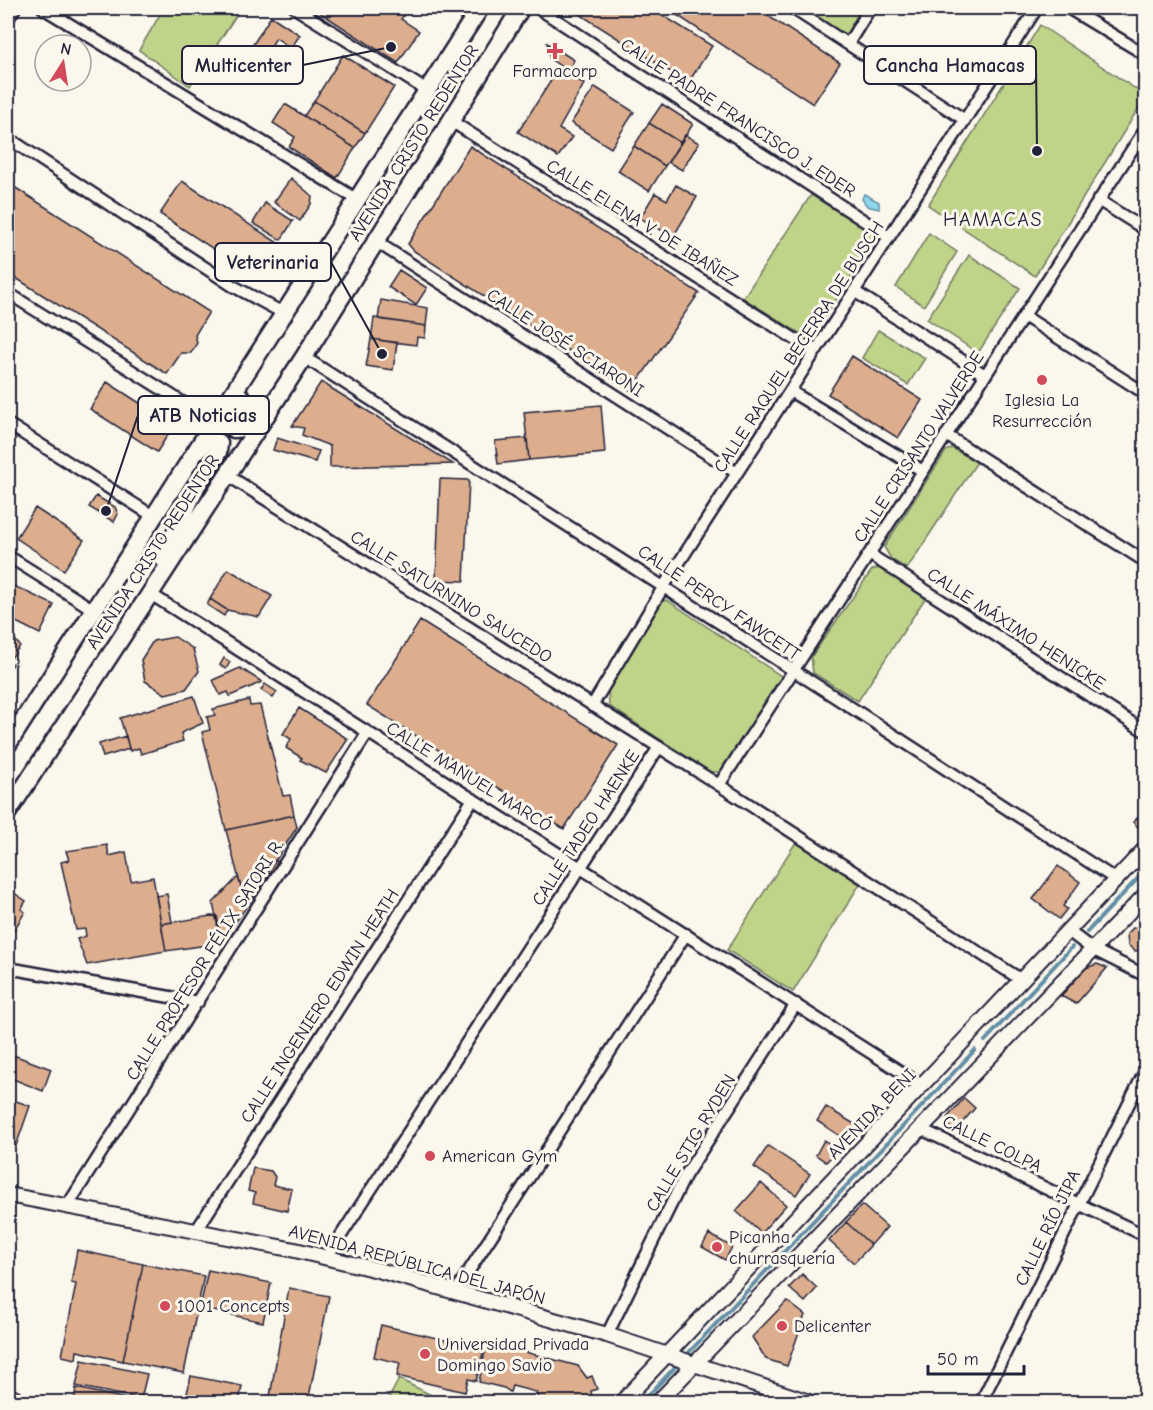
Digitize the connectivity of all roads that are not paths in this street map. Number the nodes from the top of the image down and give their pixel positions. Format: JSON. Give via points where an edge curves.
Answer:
{"nodes":[{"id":1,"x":15,"y":8,"type":"edge"},
{"id":2,"x":43,"y":8,"type":"edge"},
{"id":3,"x":295,"y":8,"type":"edge"},
{"id":4,"x":480,"y":8,"type":"edge"},
{"id":5,"x":521,"y":8,"type":"edge"},
{"id":6,"x":538,"y":8,"type":"edge"},
{"id":7,"x":792,"y":8,"type":"edge"},
{"id":8,"x":870,"y":8,"type":"edge"},
{"id":9,"x":1037,"y":8,"type":"edge"},
{"id":10,"x":1068,"y":8,"type":"edge"},
{"id":11,"x":8,"y":19,"type":"edge"},
{"id":12,"x":848,"y":44,"type":"junction"},
{"id":13,"x":1146,"y":55,"type":"edge"},
{"id":14,"x":426,"y":90,"type":"junction"},
{"id":15,"x":965,"y":120,"type":"junction"},
{"id":16,"x":450,"y":121,"type":"junction"},
{"id":17,"x":1146,"y":128,"type":"edge"},
{"id":18,"x":8,"y":138,"type":"edge"},
{"id":19,"x":358,"y":200,"type":"junction"},
{"id":20,"x":1098,"y":200,"type":"junction"},
{"id":21,"x":1146,"y":230,"type":"edge"},
{"id":22,"x":889,"y":237,"type":"junction"},
{"id":23,"x":375,"y":241,"type":"junction"},
{"id":24,"x":854,"y":291,"type":"junction"},
{"id":25,"x":8,"y":293,"type":"edge"},
{"id":26,"x":296,"y":297,"type":"junction"},
{"id":27,"x":285,"y":314,"type":"junction"},
{"id":28,"x":1024,"y":316,"type":"junction"},
{"id":29,"x":815,"y":352,"type":"junction"},
{"id":30,"x":303,"y":357,"type":"junction"},
{"id":31,"x":985,"y":375,"type":"junction"},
{"id":32,"x":790,"y":391,"type":"junction"},
{"id":33,"x":1146,"y":394,"type":"edge"},
{"id":34,"x":270,"y":409,"type":"junction"},
{"id":35,"x":214,"y":422,"type":"junction"},
{"id":36,"x":8,"y":424,"type":"edge"},
{"id":37,"x":946,"y":435,"type":"junction"},
{"id":38,"x":189,"y":460,"type":"junction"},
{"id":39,"x":923,"y":471,"type":"junction"},
{"id":40,"x":737,"y":472,"type":"junction"},
{"id":41,"x":227,"y":475,"type":"junction"},
{"id":42,"x":153,"y":516,"type":"junction"},
{"id":43,"x":869,"y":554,"type":"junction"},
{"id":44,"x":8,"y":556,"type":"edge"},
{"id":45,"x":1146,"y":562,"type":"edge"},
{"id":46,"x":159,"y":578,"type":"junction"},
{"id":47,"x":664,"y":586,"type":"junction"},
{"id":48,"x":149,"y":593,"type":"junction"},
{"id":49,"x":94,"y":610,"type":"junction"},
{"id":50,"x":792,"y":672,"type":"junction"},
{"id":51,"x":592,"y":706,"type":"junction"},
{"id":52,"x":13,"y":722,"type":"edge"},
{"id":53,"x":368,"y":732,"type":"junction"},
{"id":54,"x":1146,"y":732,"type":"edge"},
{"id":55,"x":8,"y":744,"type":"edge"},
{"id":56,"x":658,"y":747,"type":"junction"},
{"id":57,"x":719,"y":785,"type":"junction"},
{"id":58,"x":473,"y":799,"type":"junction"},
{"id":59,"x":8,"y":812,"type":"edge"},
{"id":60,"x":1146,"y":848,"type":"edge"},
{"id":61,"x":580,"y":867,"type":"junction"},
{"id":62,"x":1115,"y":879,"type":"junction"},
{"id":63,"x":1146,"y":894,"type":"edge"},
{"id":64,"x":1067,"y":930,"type":"junction"},
{"id":65,"x":686,"y":934,"type":"junction"},
{"id":66,"x":1092,"y":949,"type":"junction"},
{"id":67,"x":8,"y":968,"type":"edge"},
{"id":68,"x":1146,"y":976,"type":"edge"},
{"id":69,"x":1020,"y":979,"type":"junction"},
{"id":70,"x":198,"y":1002,"type":"junction"},
{"id":71,"x":796,"y":1004,"type":"junction"},
{"id":72,"x":1146,"y":1069,"type":"edge"},
{"id":73,"x":923,"y":1086,"type":"junction"},
{"id":74,"x":921,"y":1129,"type":"junction"},
{"id":75,"x":8,"y":1195,"type":"edge"},
{"id":76,"x":1079,"y":1204,"type":"junction"},
{"id":77,"x":68,"y":1205,"type":"junction"},
{"id":78,"x":196,"y":1231,"type":"junction"},
{"id":79,"x":1146,"y":1236,"type":"edge"},
{"id":80,"x":327,"y":1257,"type":"junction"},
{"id":81,"x":456,"y":1291,"type":"junction"},
{"id":82,"x":608,"y":1335,"type":"junction"},
{"id":83,"x":669,"y":1355,"type":"junction"},
{"id":84,"x":694,"y":1363,"type":"junction"},
{"id":85,"x":1146,"y":1398,"type":"edge"},
{"id":86,"x":622,"y":1402,"type":"edge"},
{"id":87,"x":658,"y":1402,"type":"edge"},
{"id":88,"x":810,"y":1402,"type":"edge"},
{"id":89,"x":981,"y":1402,"type":"edge"},
{"id":90,"x":1143,"y":1402,"type":"edge"}],
"edges":[{"from":1,"to":11,"type":"street"},
{"from":2,"to":19,"type":"street"},
{"from":3,"to":14,"type":"street"},
{"from":4,"to":14,"type":"main road","name":"AVENIDA CRISTO REDENTOR"},
{"from":5,"to":16,"type":"main road","name":"AVENIDA CRISTO REDENTOR"},
{"from":6,"to":22,"type":"street","name":"CALLE PADRE FRANCISCO J. EDER"},
{"from":7,"to":12,"type":"street"},
{"from":8,"to":12,"type":"street"},
{"from":9,"to":15,"type":"street","name":"CALLE RAQUEL BECERRA DE BUSCH"},
{"from":10,"to":13,"type":"street"},
{"from":12,"to":15,"type":"street"},
{"from":14,"to":19,"type":"main road","name":"AVENIDA CRISTO REDENTOR"},
{"from":15,"to":22,"type":"street","name":"CALLE RAQUEL BECERRA DE BUSCH"},
{"from":16,"to":23,"type":"main road","name":"AVENIDA CRISTO REDENTOR"},
{"from":16,"to":29,"type":"street","name":"CALLE ELENA V. DE IBAÑEZ"},
{"from":17,"to":20,"type":"street","name":"CALLE CRISANTO VALVERDE"},
{"from":18,"to":27,"type":"street","via":[[233,286]]},
{"from":19,"to":26,"type":"main road","name":"AVENIDA CRISTO REDENTOR"},
{"from":20,"to":21,"type":"street"},
{"from":20,"to":28,"type":"street","name":"CALLE CRISANTO VALVERDE"},
{"from":22,"to":24,"type":"street","name":"CALLE RAQUEL BECERRA DE BUSCH"},
{"from":23,"to":30,"type":"main road","name":"AVENIDA CRISTO REDENTOR"},
{"from":23,"to":40,"type":"street","name":"CALLE JOSÉ SCIARONI"},
{"from":24,"to":29,"type":"street","name":"CALLE RAQUEL BECERRA DE BUSCH"},
{"from":24,"to":31,"type":"street"},
{"from":25,"to":35,"type":"street"},
{"from":26,"to":27,"type":"main road","name":"AVENIDA CRISTO REDENTOR"},
{"from":26,"to":34,"type":"main road","via":[[265,359],[236,405],[230,423],[234,429],[244,428]]},
{"from":27,"to":35,"type":"main road","name":"AVENIDA CRISTO REDENTOR"},
{"from":28,"to":31,"type":"street","name":"CALLE CRISANTO VALVERDE"},
{"from":28,"to":33,"type":"street"},
{"from":29,"to":32,"type":"street","name":"CALLE RAQUEL BECERRA DE BUSCH"},
{"from":30,"to":34,"type":"main road","name":"AVENIDA CRISTO REDENTOR"},
{"from":30,"to":47,"type":"street","name":"CALLE PERCY FAWCETT"},
{"from":31,"to":37,"type":"street","name":"CALLE CRISANTO VALVERDE"},
{"from":32,"to":39,"type":"street"},
{"from":32,"to":40,"type":"street","name":"CALLE RAQUEL BECERRA DE BUSCH"},
{"from":34,"to":41,"type":"main road","name":"AVENIDA CRISTO REDENTOR"},
{"from":35,"to":38,"type":"main road","name":"AVENIDA CRISTO REDENTOR"},
{"from":36,"to":42,"type":"street"},
{"from":37,"to":39,"type":"street","name":"CALLE CRISANTO VALVERDE"},
{"from":37,"to":45,"type":"street"},
{"from":38,"to":42,"type":"main road","name":"AVENIDA CRISTO REDENTOR"},
{"from":38,"to":46,"type":"main road","via":[[204,442],[210,439],[219,443],[218,452],[167,546]]},
{"from":39,"to":43,"type":"street","name":"CALLE CRISANTO VALVERDE"},
{"from":40,"to":47,"type":"street","name":"CALLE RAQUEL BECERRA DE BUSCH"},
{"from":41,"to":46,"type":"main road","name":"AVENIDA CRISTO REDENTOR"},
{"from":41,"to":51,"type":"street","name":"CALLE SATURNINO SAUCEDO"},
{"from":42,"to":49,"type":"main road","name":"AVENIDA CRISTO REDENTOR"},
{"from":43,"to":50,"type":"street","name":"CALLE CRISANTO VALVERDE"},
{"from":43,"to":54,"type":"street","name":"CALLE MÁXIMO HENICKE"},
{"from":44,"to":49,"type":"street"},
{"from":46,"to":48,"type":"main road","name":"AVENIDA CRISTO REDENTOR"},
{"from":47,"to":50,"type":"street","name":"CALLE PERCY FAWCETT"},
{"from":47,"to":51,"type":"street","name":"CALLE RAQUEL BECERRA DE BUSCH"},
{"from":48,"to":53,"type":"street","name":"CALLE MANUEL MARCÓ"},
{"from":48,"to":59,"type":"main road","name":"AVENIDA CRISTO REDENTOR"},
{"from":49,"to":52,"type":"main road","name":"AVENIDA CRISTO REDENTOR"},
{"from":50,"to":57,"type":"street","name":"CALLE CRISANTO VALVERDE"},
{"from":50,"to":62,"type":"street","name":"CALLE PERCY FAWCETT"},
{"from":51,"to":56,"type":"street","name":"CALLE SATURNINO SAUCEDO"},
{"from":52,"to":55,"type":"main road","name":"AVENIDA CRISTO REDENTOR"},
{"from":53,"to":58,"type":"street","name":"CALLE MANUEL MARCÓ"},
{"from":53,"to":70,"type":"street","name":"CALLE PROFESOR FÉLIX SATORI R."},
{"from":56,"to":57,"type":"street","name":"CALLE TADEO HAENKE"},
{"from":56,"to":61,"type":"street","name":"CALLE TADEO HAENKE"},
{"from":57,"to":69,"type":"street","name":"CALLE TADEO HAENKE"},
{"from":58,"to":61,"type":"street","name":"CALLE MANUEL MARCÓ"},
{"from":58,"to":78,"type":"street","name":"CALLE INGENIERO EDWIN HEATH"},
{"from":60,"to":62,"type":"street","name":"AVENIDA BENI"},
{"from":61,"to":65,"type":"street","name":"CALLE MANUEL MARCÓ"},
{"from":61,"to":80,"type":"street","name":"CALLE TADEO HAENKE"},
{"from":62,"to":64,"type":"street","name":"AVENIDA BENI"},
{"from":63,"to":66,"type":"street"},
{"from":64,"to":66,"type":"street"},
{"from":64,"to":69,"type":"street","name":"AVENIDA BENI"},
{"from":65,"to":71,"type":"street","name":"CALLE MANUEL MARCÓ"},
{"from":65,"to":81,"type":"street"},
{"from":66,"to":68,"type":"street"},
{"from":66,"to":74,"type":"street"},
{"from":67,"to":70,"type":"street"},
{"from":69,"to":73,"type":"street","name":"AVENIDA BENI"},
{"from":70,"to":77,"type":"street","name":"CALLE PROFESOR FÉLIX SATORI R."},
{"from":71,"to":73,"type":"street","name":"CALLE MANUEL MARCÓ"},
{"from":71,"to":82,"type":"street","name":"CALLE STIG RYDEN","via":[[685,1176]]},
{"from":72,"to":76,"type":"street","name":"CALLE RÍO JIPA"},
{"from":73,"to":83,"type":"street","name":"AVENIDA BENI"},
{"from":74,"to":76,"type":"street","name":"CALLE COLPA"},
{"from":74,"to":84,"type":"street"},
{"from":75,"to":77,"type":"street","name":"AVENIDA REPÚBLICA DEL JAPÓN"},
{"from":76,"to":79,"type":"street","name":"CALLE COLPA"},
{"from":76,"to":89,"type":"street","name":"CALLE RÍO JIPA"},
{"from":77,"to":78,"type":"street","name":"AVENIDA REPÚBLICA DEL JAPÓN"},
{"from":78,"to":80,"type":"street","name":"AVENIDA REPÚBLICA DEL JAPÓN"},
{"from":80,"to":81,"type":"street","name":"AVENIDA REPÚBLICA DEL JAPÓN"},
{"from":81,"to":82,"type":"street","name":"AVENIDA REPÚBLICA DEL JAPÓN"},
{"from":82,"to":83,"type":"street","name":"AVENIDA REPÚBLICA DEL JAPÓN"},
{"from":83,"to":84,"type":"street","name":"AVENIDA REPÚBLICA DEL JAPÓN"},
{"from":83,"to":86,"type":"street","name":"AVENIDA BENI"},
{"from":84,"to":87,"type":"street"},
{"from":84,"to":88,"type":"street","name":"AVENIDA REPÚBLICA DEL JAPÓN"},
{"from":85,"to":90,"type":"street"}]}
